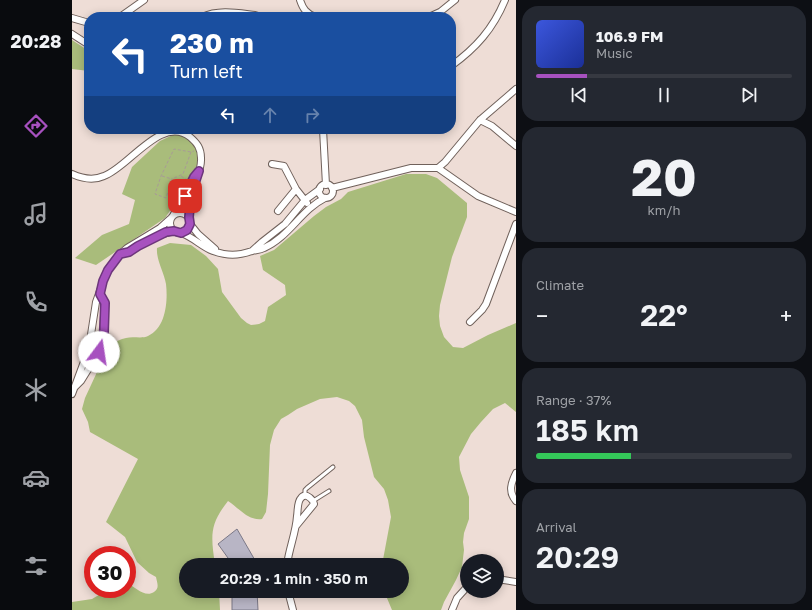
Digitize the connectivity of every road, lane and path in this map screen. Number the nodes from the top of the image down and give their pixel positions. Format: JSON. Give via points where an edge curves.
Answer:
{"nodes":[{"id":1,"x":144,"y":0,"type":"edge"},
{"id":2,"x":300,"y":0,"type":"edge"},
{"id":3,"x":455,"y":0,"type":"edge"},
{"id":4,"x":505,"y":0,"type":"edge"},
{"id":5,"x":127,"y":12,"type":"edge"},
{"id":6,"x":307,"y":12,"type":"edge"},
{"id":7,"x":440,"y":12,"type":"edge"},
{"id":8,"x":72,"y":18,"type":"edge"},
{"id":9,"x":84,"y":22,"type":"edge"},
{"id":10,"x":72,"y":34,"type":"edge"},
{"id":11,"x":84,"y":42,"type":"edge"},
{"id":12,"x":456,"y":62,"type":"edge"},
{"id":13,"x":516,"y":89,"type":"edge"},
{"id":14,"x":480,"y":120,"type":"junction"},
{"id":15,"x":165,"y":134,"type":"edge"},
{"id":16,"x":184,"y":134,"type":"edge"},
{"id":17,"x":323,"y":134,"type":"edge"},
{"id":18,"x":516,"y":146,"type":"edge"},
{"id":19,"x":200,"y":149,"type":"junction"},
{"id":20,"x":191,"y":152,"type":"junction"},
{"id":21,"x":272,"y":164,"type":"dead end"},
{"id":22,"x":438,"y":168,"type":"junction"},
{"id":23,"x":199,"y":171,"type":"junction"},
{"id":24,"x":72,"y":174,"type":"edge"},
{"id":25,"x":161,"y":176,"type":"junction"},
{"id":26,"x":180,"y":176,"type":"junction"},
{"id":27,"x":172,"y":179,"type":"junction"},
{"id":28,"x":192,"y":182,"type":"junction"},
{"id":29,"x":326,"y":185,"type":"junction"},
{"id":30,"x":332,"y":188,"type":"junction"},
{"id":31,"x":296,"y":189,"type":"junction"},
{"id":32,"x":320,"y":189,"type":"junction"},
{"id":33,"x":325,"y":198,"type":"junction"},
{"id":34,"x":305,"y":200,"type":"junction"},
{"id":35,"x":310,"y":207,"type":"junction"},
{"id":36,"x":278,"y":211,"type":"dead end"},
{"id":37,"x":516,"y":212,"type":"edge"},
{"id":38,"x":172,"y":217,"type":"junction"},
{"id":39,"x":189,"y":217,"type":"junction"},
{"id":40,"x":190,"y":224,"type":"junction"},
{"id":41,"x":516,"y":224,"type":"edge"},
{"id":42,"x":178,"y":232,"type":"junction"},
{"id":43,"x":272,"y":234,"type":"junction"},
{"id":44,"x":276,"y":240,"type":"junction"},
{"id":45,"x":252,"y":251,"type":"junction"},
{"id":46,"x":219,"y":252,"type":"junction"},
{"id":47,"x":120,"y":254,"type":"junction"},
{"id":48,"x":100,"y":294,"type":"junction"},
{"id":49,"x":470,"y":322,"type":"dead end"},
{"id":50,"x":90,"y":341,"type":"junction"},
{"id":51,"x":101,"y":344,"type":"junction"},
{"id":52,"x":73,"y":391,"type":"edge"},
{"id":53,"x":334,"y":467,"type":"dead end"},
{"id":54,"x":516,"y":473,"type":"edge"},
{"id":55,"x":329,"y":491,"type":"dead end"},
{"id":56,"x":305,"y":496,"type":"junction"},
{"id":57,"x":313,"y":501,"type":"junction"},
{"id":58,"x":516,"y":501,"type":"edge"},
{"id":59,"x":296,"y":526,"type":"junction"},
{"id":60,"x":288,"y":558,"type":"edge"},
{"id":61,"x":504,"y":580,"type":"edge"},
{"id":62,"x":516,"y":582,"type":"edge"},
{"id":63,"x":460,"y":595,"type":"edge"},
{"id":64,"x":290,"y":598,"type":"edge"},
{"id":65,"x":293,"y":610,"type":"edge"},
{"id":66,"x":452,"y":610,"type":"edge"}],
"edges":[{"from":1,"to":5,"type":"street"},
{"from":2,"to":6,"type":"street"},
{"from":3,"to":7,"type":"street"},
{"from":4,"to":12,"type":"street","via":[[496,20],[486,33]]},
{"from":8,"to":9,"type":"street"},
{"from":10,"to":11,"type":"street"},
{"from":13,"to":14,"type":"street"},
{"from":14,"to":18,"type":"street","via":[[492,126]]},
{"from":14,"to":22,"type":"street"},
{"from":15,"to":24,"type":"street","via":[[155,137],[114,171],[104,176],[87,179]]},
{"from":16,"to":19,"type":"street","via":[[188,135]]},
{"from":17,"to":29,"type":"street"},
{"from":19,"to":20,"type":"path"},
{"from":19,"to":23,"type":"street"},
{"from":20,"to":25,"type":"path","via":[[174,149]]},
{"from":20,"to":26,"type":"path"},
{"from":21,"to":31,"type":"street","via":[[284,166]]},
{"from":22,"to":30,"type":"street","via":[[411,168]]},
{"from":22,"to":37,"type":"street","via":[[478,196]]},
{"from":23,"to":28,"type":"street"},
{"from":23,"to":39,"type":"street","via":[[191,195]]},
{"from":25,"to":27,"type":"path"},
{"from":25,"to":27,"type":"path","via":[[155,194],[166,198]]},
{"from":26,"to":27,"type":"path"},
{"from":26,"to":28,"type":"path"},
{"from":28,"to":38,"type":"street"},
{"from":29,"to":30,"type":"street"},
{"from":29,"to":32,"type":"street"},
{"from":30,"to":33,"type":"street","via":[[332,195]]},
{"from":31,"to":34,"type":"street"},
{"from":31,"to":36,"type":"street"},
{"from":32,"to":33,"type":"street","via":[[320,195]]},
{"from":32,"to":34,"type":"street"},
{"from":33,"to":35,"type":"street"},
{"from":34,"to":35,"type":"street"},
{"from":34,"to":43,"type":"street"},
{"from":35,"to":44,"type":"street"},
{"from":38,"to":39,"type":"street","via":[[177,213],[183,213]]},
{"from":38,"to":42,"type":"street","via":[[170,226]]},
{"from":38,"to":47,"type":"street"},
{"from":39,"to":40,"type":"street"},
{"from":40,"to":42,"type":"street","via":[[187,230]]},
{"from":40,"to":46,"type":"street"},
{"from":41,"to":49,"type":"street","via":[[486,304]]},
{"from":42,"to":46,"type":"street","via":[[210,250]]},
{"from":42,"to":47,"type":"street","via":[[157,236],[129,252]]},
{"from":43,"to":44,"type":"street","via":[[272,238]]},
{"from":43,"to":45,"type":"street"},
{"from":44,"to":45,"type":"street","via":[[263,249]]},
{"from":45,"to":46,"type":"street","via":[[235,255]]},
{"from":47,"to":48,"type":"street","via":[[108,270]]},
{"from":48,"to":50,"type":"street","via":[[96,302]]},
{"from":48,"to":51,"type":"street","via":[[105,303]]},
{"from":50,"to":51,"type":"street"},
{"from":50,"to":52,"type":"street"},
{"from":51,"to":52,"type":"street","via":[[82,381]]},
{"from":53,"to":56,"type":"lane","via":[[307,488]]},
{"from":54,"to":58,"type":"street","via":[[510,486]]},
{"from":55,"to":57,"type":"lane"},
{"from":56,"to":57,"type":"street"},
{"from":56,"to":59,"type":"street","via":[[298,502]]},
{"from":57,"to":59,"type":"street","via":[[312,508]]},
{"from":59,"to":60,"type":"street"},
{"from":61,"to":62,"type":"street"},
{"from":63,"to":66,"type":"street"},
{"from":64,"to":65,"type":"street"}]}
